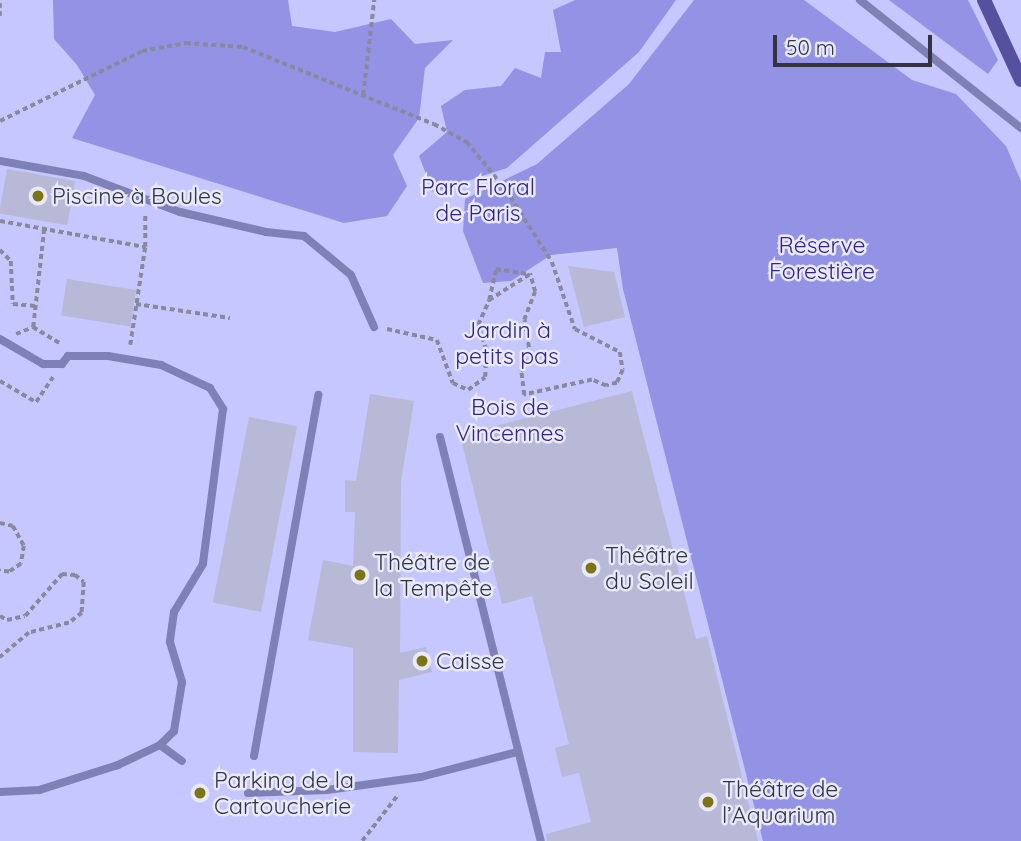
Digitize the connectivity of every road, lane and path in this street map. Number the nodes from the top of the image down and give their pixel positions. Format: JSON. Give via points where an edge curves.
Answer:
{"nodes":[{"id":1,"x":374,"y":0,"type":"edge"},
{"id":2,"x":860,"y":0,"type":"edge"},
{"id":3,"x":984,"y":0,"type":"edge"},
{"id":4,"x":0,"y":3,"type":"edge"},
{"id":5,"x":0,"y":17,"type":"edge"},
{"id":6,"x":1021,"y":80,"type":"edge"},
{"id":7,"x":363,"y":95,"type":"junction"},
{"id":8,"x":0,"y":121,"type":"edge"},
{"id":9,"x":1021,"y":128,"type":"edge"},
{"id":10,"x":0,"y":161,"type":"edge"},
{"id":11,"x":146,"y":201,"type":"junction"},
{"id":12,"x":0,"y":221,"type":"edge"},
{"id":13,"x":44,"y":229,"type":"junction"},
{"id":14,"x":145,"y":247,"type":"junction"},
{"id":15,"x":0,"y":250,"type":"edge"},
{"id":16,"x":530,"y":274,"type":"junction"},
{"id":17,"x":489,"y":300,"type":"junction"},
{"id":18,"x":136,"y":304,"type":"junction"},
{"id":19,"x":36,"y":306,"type":"junction"},
{"id":20,"x":230,"y":318,"type":"dead end"},
{"id":21,"x":33,"y":327,"type":"junction"},
{"id":22,"x":374,"y":327,"type":"joint"},
{"id":23,"x":0,"y":339,"type":"edge"},
{"id":24,"x":10,"y":341,"type":"junction"},
{"id":25,"x":128,"y":359,"type":"junction"},
{"id":26,"x":65,"y":360,"type":"junction"},
{"id":27,"x":0,"y":381,"type":"edge"},
{"id":28,"x":318,"y":395,"type":"dead end"},
{"id":29,"x":440,"y":437,"type":"dead end"},
{"id":30,"x":0,"y":523,"type":"edge"},
{"id":31,"x":0,"y":571,"type":"edge"},
{"id":32,"x":0,"y":616,"type":"edge"},
{"id":33,"x":0,"y":657,"type":"edge"},
{"id":34,"x":160,"y":745,"type":"junction"},
{"id":35,"x":517,"y":752,"type":"junction"},
{"id":36,"x":254,"y":757,"type":"dead end"},
{"id":37,"x":182,"y":761,"type":"dead end"},
{"id":38,"x":421,"y":777,"type":"junction"},
{"id":39,"x":0,"y":792,"type":"edge"},
{"id":40,"x":248,"y":793,"type":"dead end"},
{"id":41,"x":362,"y":841,"type":"edge"},
{"id":42,"x":541,"y":841,"type":"edge"}],
"edges":[{"from":1,"to":7,"type":"path"},
{"from":2,"to":9,"type":"lane"},
{"from":3,"to":6,"type":"main road"},
{"from":4,"to":5,"type":"path"},
{"from":7,"to":8,"type":"path","via":[[243,47],[186,43],[142,51]]},
{"from":7,"to":16,"type":"path","via":[[467,142],[506,191],[552,262],[575,329],[620,352],[623,369],[617,383],[606,386],[593,380],[524,394],[521,372],[530,356],[524,320],[535,292]]},
{"from":10,"to":11,"type":"lane","via":[[84,176]]},
{"from":11,"to":14,"type":"path"},
{"from":11,"to":22,"type":"lane","via":[[266,232],[304,236],[351,275]]},
{"from":12,"to":13,"type":"path"},
{"from":13,"to":14,"type":"path"},
{"from":13,"to":19,"type":"path"},
{"from":14,"to":18,"type":"path"},
{"from":15,"to":19,"type":"path","via":[[11,261],[13,304]]},
{"from":16,"to":17,"type":"path"},
{"from":16,"to":17,"type":"path","via":[[496,269]]},
{"from":17,"to":22,"type":"path","via":[[478,325],[486,350],[485,377],[468,390],[453,383],[437,340]]},
{"from":18,"to":20,"type":"path"},
{"from":18,"to":25,"type":"path"},
{"from":19,"to":21,"type":"path"},
{"from":21,"to":24,"type":"path","via":[[19,331]]},
{"from":21,"to":26,"type":"path","via":[[54,336]]},
{"from":23,"to":24,"type":"lane"},
{"from":24,"to":26,"type":"lane","via":[[43,363]]},
{"from":25,"to":26,"type":"lane"},
{"from":25,"to":34,"type":"lane","via":[[186,375],[210,388],[223,409],[203,564],[173,612],[170,642],[182,682],[174,732]]},
{"from":26,"to":27,"type":"path","via":[[36,402]]},
{"from":28,"to":36,"type":"lane"},
{"from":29,"to":35,"type":"lane"},
{"from":30,"to":31,"type":"path","via":[[13,526],[24,546],[21,564],[9,572]]},
{"from":32,"to":33,"type":"path","via":[[7,620],[25,616],[62,574],[84,582],[82,613],[69,623],[29,634]]},
{"from":34,"to":37,"type":"lane"},
{"from":34,"to":39,"type":"lane","via":[[118,765],[39,790]]},
{"from":35,"to":38,"type":"lane"},
{"from":35,"to":42,"type":"lane"},
{"from":38,"to":40,"type":"lane","via":[[327,790]]},
{"from":38,"to":41,"type":"path","via":[[387,805]]}]}
